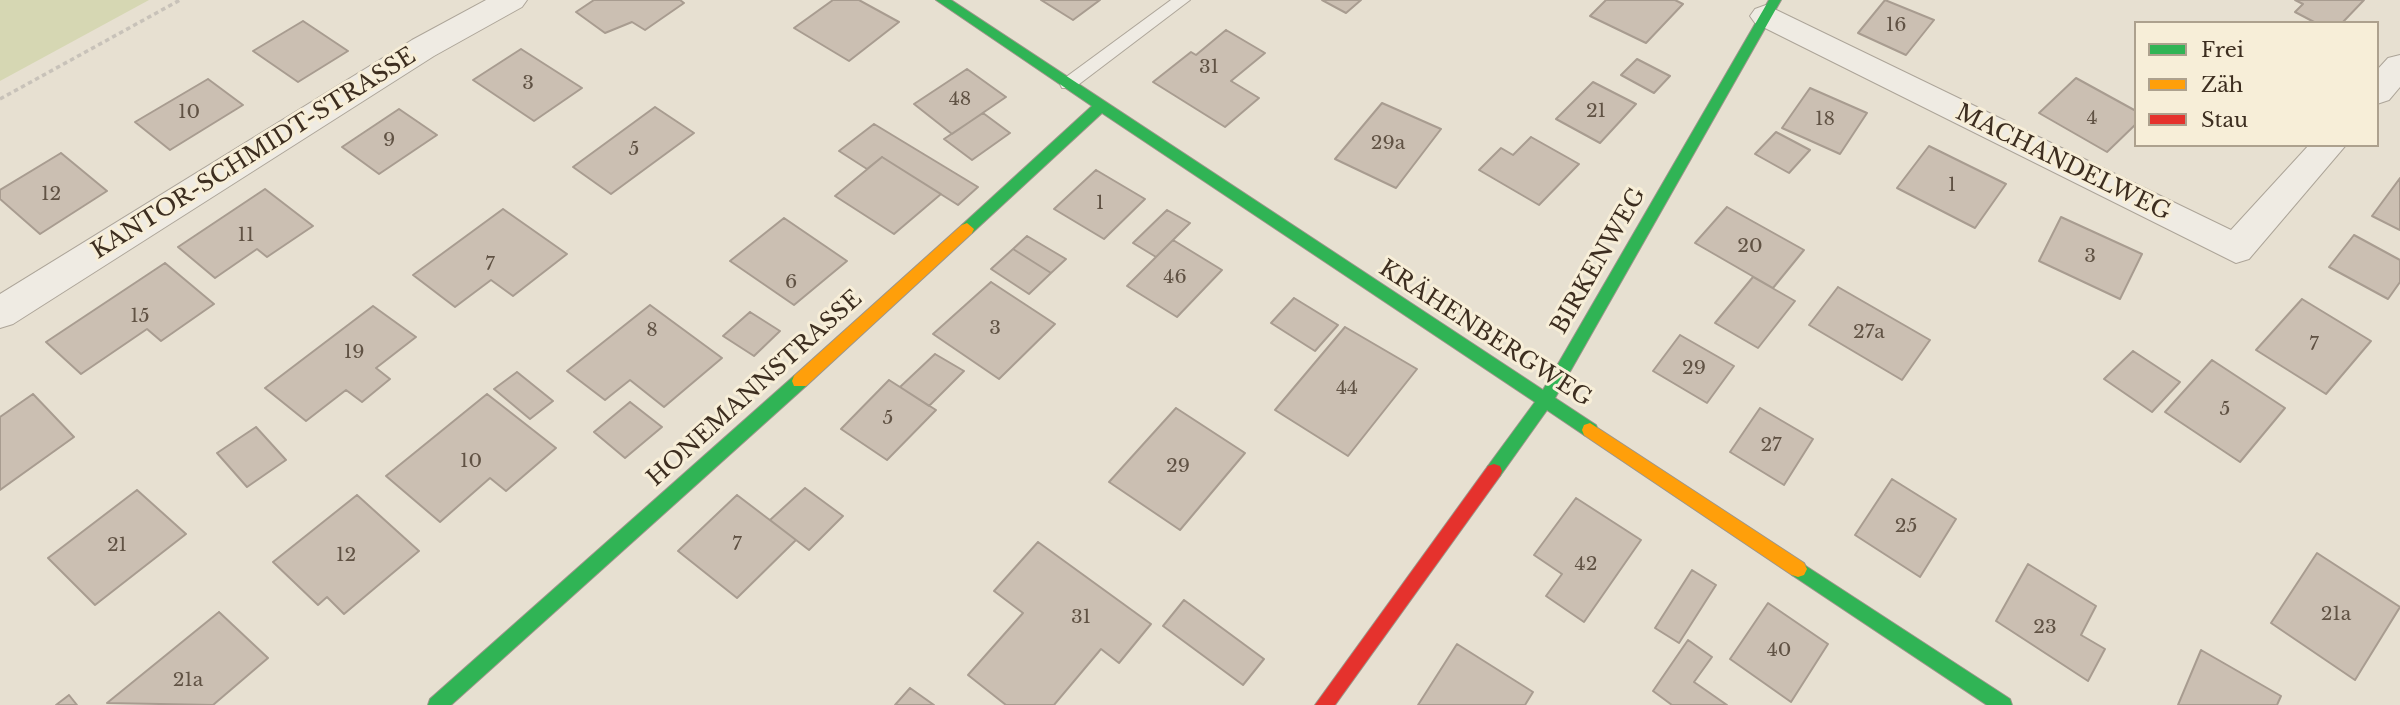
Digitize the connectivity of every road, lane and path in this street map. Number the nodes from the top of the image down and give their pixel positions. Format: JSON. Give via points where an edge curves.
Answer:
{"nodes":[{"id":1,"x":180,"y":0,"type":"edge"},
{"id":2,"x":510,"y":0,"type":"edge"},
{"id":3,"x":942,"y":0,"type":"edge"},
{"id":4,"x":1182,"y":0,"type":"edge"},
{"id":5,"x":1771,"y":8,"type":"edge"},
{"id":6,"x":2400,"y":66,"type":"edge"},
{"id":7,"x":1068,"y":84,"type":"junction"},
{"id":8,"x":2379,"y":90,"type":"edge"},
{"id":9,"x":0,"y":99,"type":"edge"},
{"id":10,"x":1101,"y":106,"type":"junction"},
{"id":11,"x":2327,"y":147,"type":"edge"},
{"id":12,"x":0,"y":313,"type":"edge"},
{"id":13,"x":1545,"y":401,"type":"junction"},
{"id":14,"x":437,"y":705,"type":"edge"},
{"id":15,"x":1324,"y":705,"type":"edge"},
{"id":16,"x":2003,"y":705,"type":"edge"}],
"edges":[{"from":1,"to":9,"type":"path"},
{"from":2,"to":12,"type":"street","name":"KANTOR-SCHMIDT-STRASSE","via":[[423,48]]},
{"from":3,"to":7,"type":"street","name":"KRÄHENBERGWEG"},
{"from":4,"to":7,"type":"lane"},
{"from":5,"to":11,"type":"street","name":"MACHANDELWEG","via":[[2236,249]]},
{"from":5,"to":13,"type":"street","name":"BIRKENWEG"},
{"from":6,"to":8,"type":"street"},
{"from":7,"to":10,"type":"street","name":"KRÄHENBERGWEG"},
{"from":10,"to":13,"type":"street","name":"KRÄHENBERGWEG"},
{"from":10,"to":14,"type":"street","name":"HONEMANNSTRASSE"},
{"from":13,"to":15,"type":"street","name":"BIRKENWEG"},
{"from":13,"to":16,"type":"street","name":"KRÄHENBERGWEG"}]}
